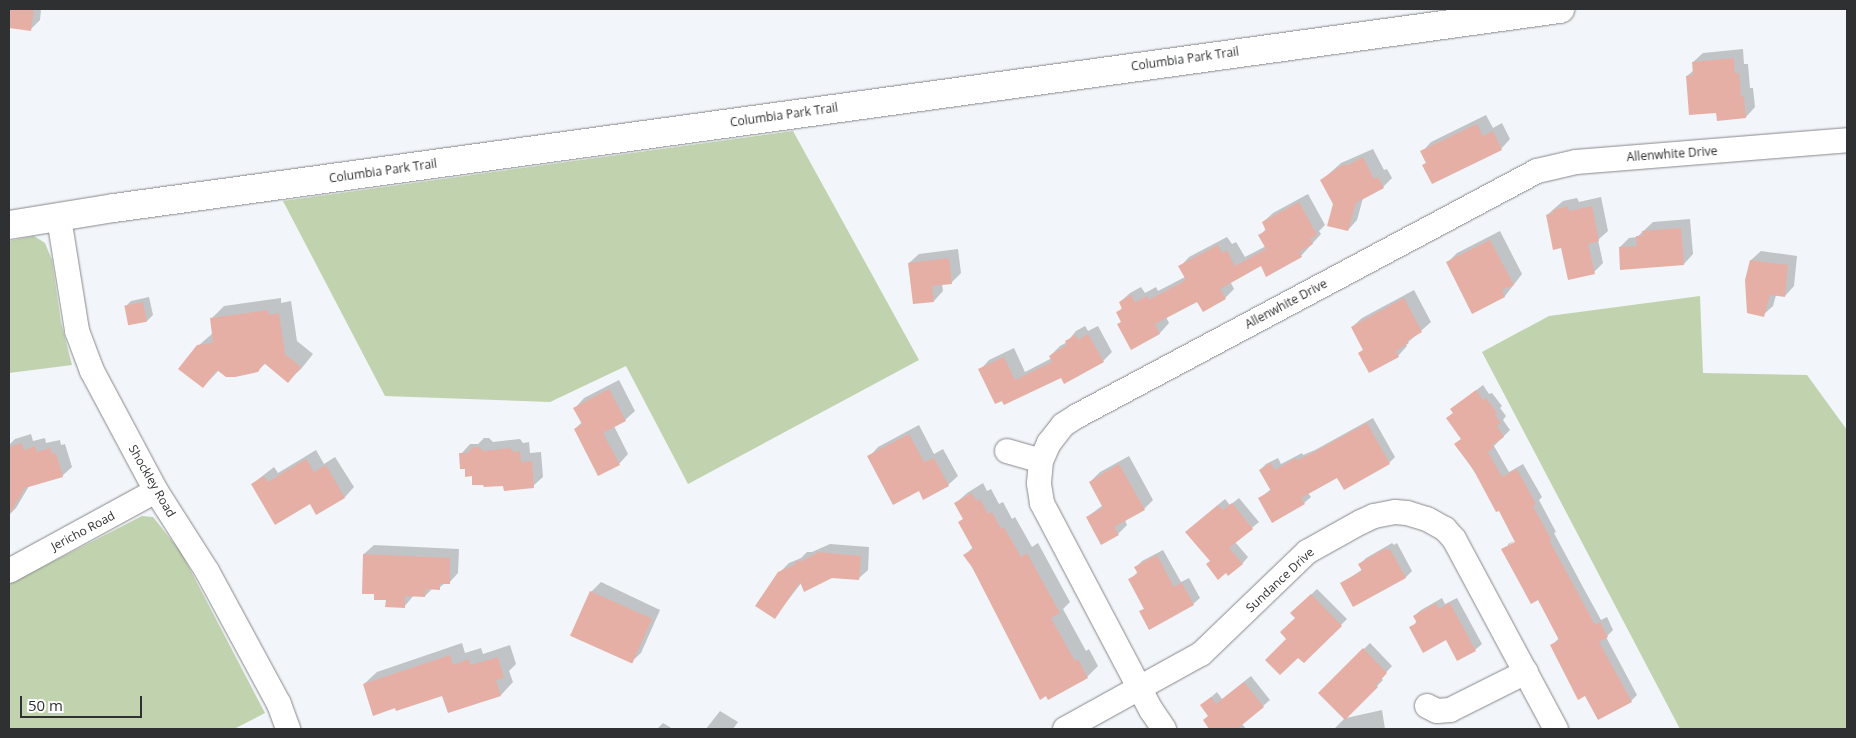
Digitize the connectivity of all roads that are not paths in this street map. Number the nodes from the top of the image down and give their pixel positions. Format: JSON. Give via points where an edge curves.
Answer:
{"nodes":[{"id":1,"x":1560,"y":9,"type":"edge"},
{"id":2,"x":1847,"y":140,"type":"edge"},
{"id":3,"x":58,"y":218,"type":"junction"},
{"id":4,"x":9,"y":225,"type":"edge"},
{"id":5,"x":1007,"y":451,"type":"dead end"},
{"id":6,"x":1041,"y":460,"type":"junction"},
{"id":7,"x":156,"y":492,"type":"junction"},
{"id":8,"x":9,"y":571,"type":"edge"},
{"id":9,"x":1526,"y":672,"type":"junction"},
{"id":10,"x":1140,"y":688,"type":"junction"},
{"id":11,"x":1427,"y":706,"type":"dead end"},
{"id":12,"x":288,"y":729,"type":"edge"},
{"id":13,"x":1064,"y":729,"type":"edge"},
{"id":14,"x":1164,"y":729,"type":"edge"},
{"id":15,"x":1556,"y":729,"type":"edge"}],
"edges":[{"from":1,"to":3,"type":"main road","name":"Columbia Park Trail"},
{"from":2,"to":6,"type":"street","name":"Allenwhite Drive","via":[[1576,162],[1537,171],[1077,416],[1055,434]]},
{"from":3,"to":4,"type":"main road","name":"Columbia Park Trail"},
{"from":3,"to":7,"type":"street","name":"Shockley Road","via":[[72,308],[83,352]]},
{"from":5,"to":6,"type":"street"},
{"from":6,"to":10,"type":"street","name":"Allenwhite Drive","via":[[1040,493],[1048,517]]},
{"from":7,"to":8,"type":"street","name":"Jericho Road"},
{"from":7,"to":12,"type":"street","name":"Shockley Road","via":[[207,571],[279,704]]},
{"from":9,"to":10,"type":"street","name":"Sundance Drive","via":[[1454,539],[1420,508],[1374,516],[1307,552],[1205,651]]},
{"from":9,"to":11,"type":"street","via":[[1450,710],[1436,711]]},
{"from":9,"to":15,"type":"street","name":"Sundance Drive"},
{"from":10,"to":13,"type":"street","name":"Sundance Drive"},
{"from":10,"to":14,"type":"street","name":"Allenwhite Drive"}]}
